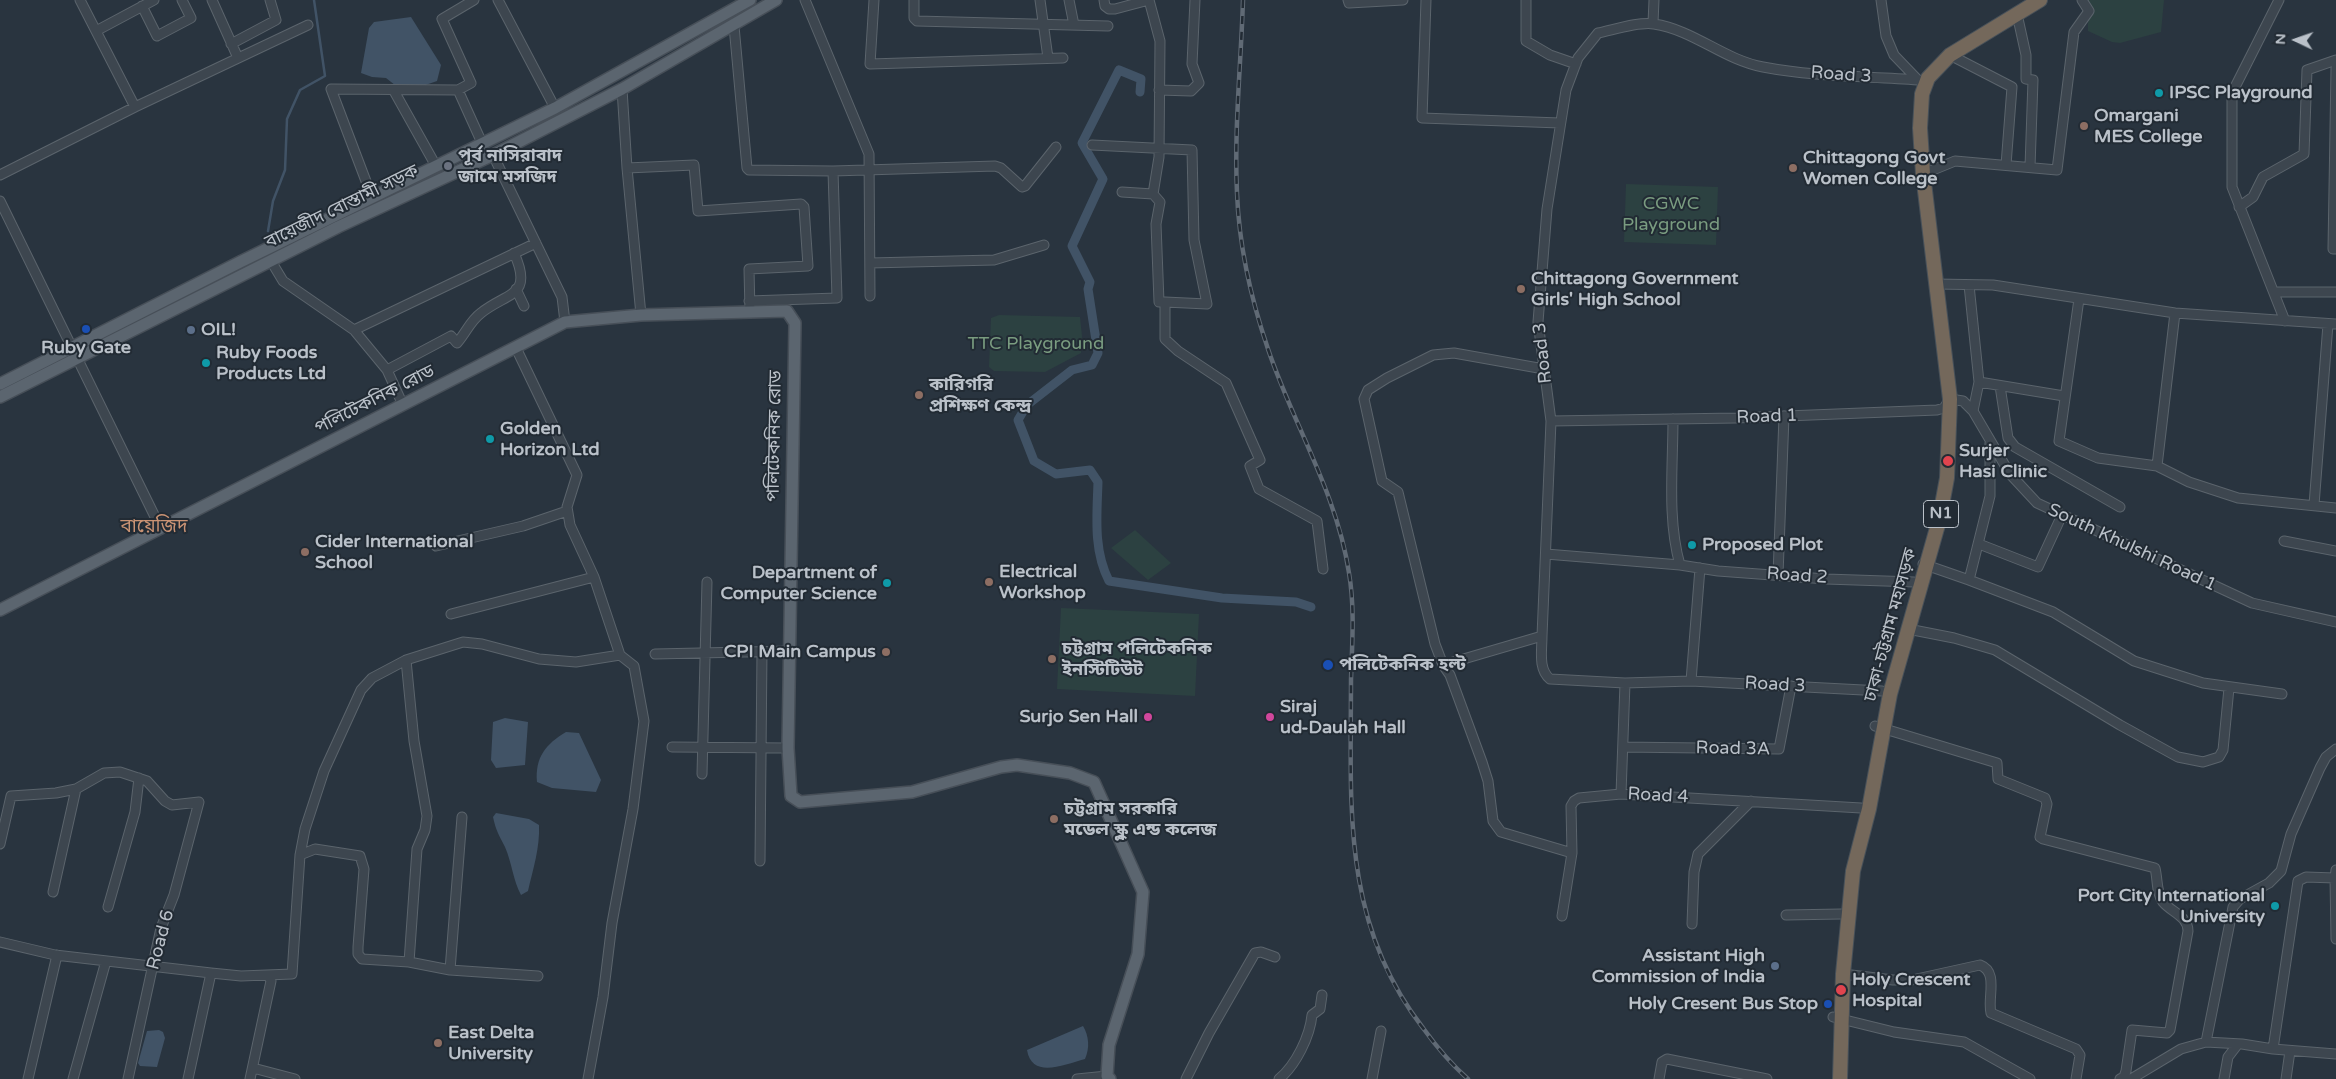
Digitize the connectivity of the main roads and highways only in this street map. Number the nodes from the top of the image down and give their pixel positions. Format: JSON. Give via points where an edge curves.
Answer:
{"nodes":[{"id":1,"x":750,"y":0,"type":"edge"},
{"id":2,"x":776,"y":0,"type":"edge"},
{"id":3,"x":2026,"y":0,"type":"edge"},
{"id":4,"x":2040,"y":0,"type":"edge"},
{"id":5,"x":0,"y":384,"type":"edge"},
{"id":6,"x":0,"y":397,"type":"edge"},
{"id":7,"x":1947,"y":403,"type":"junction"},
{"id":8,"x":1923,"y":564,"type":"junction"},
{"id":9,"x":0,"y":610,"type":"edge"},
{"id":10,"x":1879,"y":727,"type":"junction"},
{"id":11,"x":1837,"y":1018,"type":"junction"},
{"id":12,"x":1109,"y":1077,"type":"edge"},
{"id":13,"x":1832,"y":1079,"type":"edge"},
{"id":14,"x":1840,"y":1079,"type":"edge"}],
"edges":[{"from":1,"to":5,"type":"main road","name":"বায়েজীদ বোস্তামী সড়ক","via":[[555,108]]},
{"from":2,"to":6,"type":"main road","name":"বায়েজীদ বোস্তামী সড়ক","via":[[622,89],[271,260]]},
{"from":3,"to":7,"type":"highway","name":"ঢাকা-চট্টগ্রাম মহাসড়ক","number":"N1","via":[[1953,43],[1918,80],[1915,93],[1913,126],[1917,176]]},
{"from":4,"to":7,"type":"highway","name":"ঢাকা-চট্টগ্রাম মহাসড়ক","number":"N1","via":[[1950,55],[1928,78],[1922,94],[1923,174]]},
{"from":7,"to":8,"type":"highway","name":"ঢাকা-চট্টগ্রাম মহাসড়ক","number":"N1","via":[[1949,444],[1943,502]]},
{"from":8,"to":10,"type":"highway","name":"ঢাকা-চট্টগ্রাম মহাসড়ক","number":"N1"},
{"from":8,"to":10,"type":"highway","name":"ঢাকা-চট্টগ্রাম মহাসড়ক","number":"N1","via":[[1914,582],[1882,691]]},
{"from":9,"to":12,"type":"main road","name":"পলিটেকনিক রোড","via":[[565,322],[750,306],[787,311],[795,323],[788,748],[791,796],[800,802],[912,792],[1017,765],[1070,773],[1094,782],[1143,892],[1138,954],[1109,1045]]},
{"from":10,"to":11,"type":"highway","name":"ঢাকা-চট্টগ্রাম মহাসড়ক","number":"N1","via":[[1869,809],[1853,871]]},
{"from":10,"to":11,"type":"highway","name":"ঢাকা-চট্টগ্রাম মহাসড়ক","number":"N1","via":[[1844,877]]},
{"from":11,"to":13,"type":"highway","name":"ঢাকা-চট্টগ্রাম মহাসড়ক","number":"N1"},
{"from":11,"to":14,"type":"highway","name":"ঢাকা-চট্টগ্রাম মহাসড়ক","number":"N1"}]}
